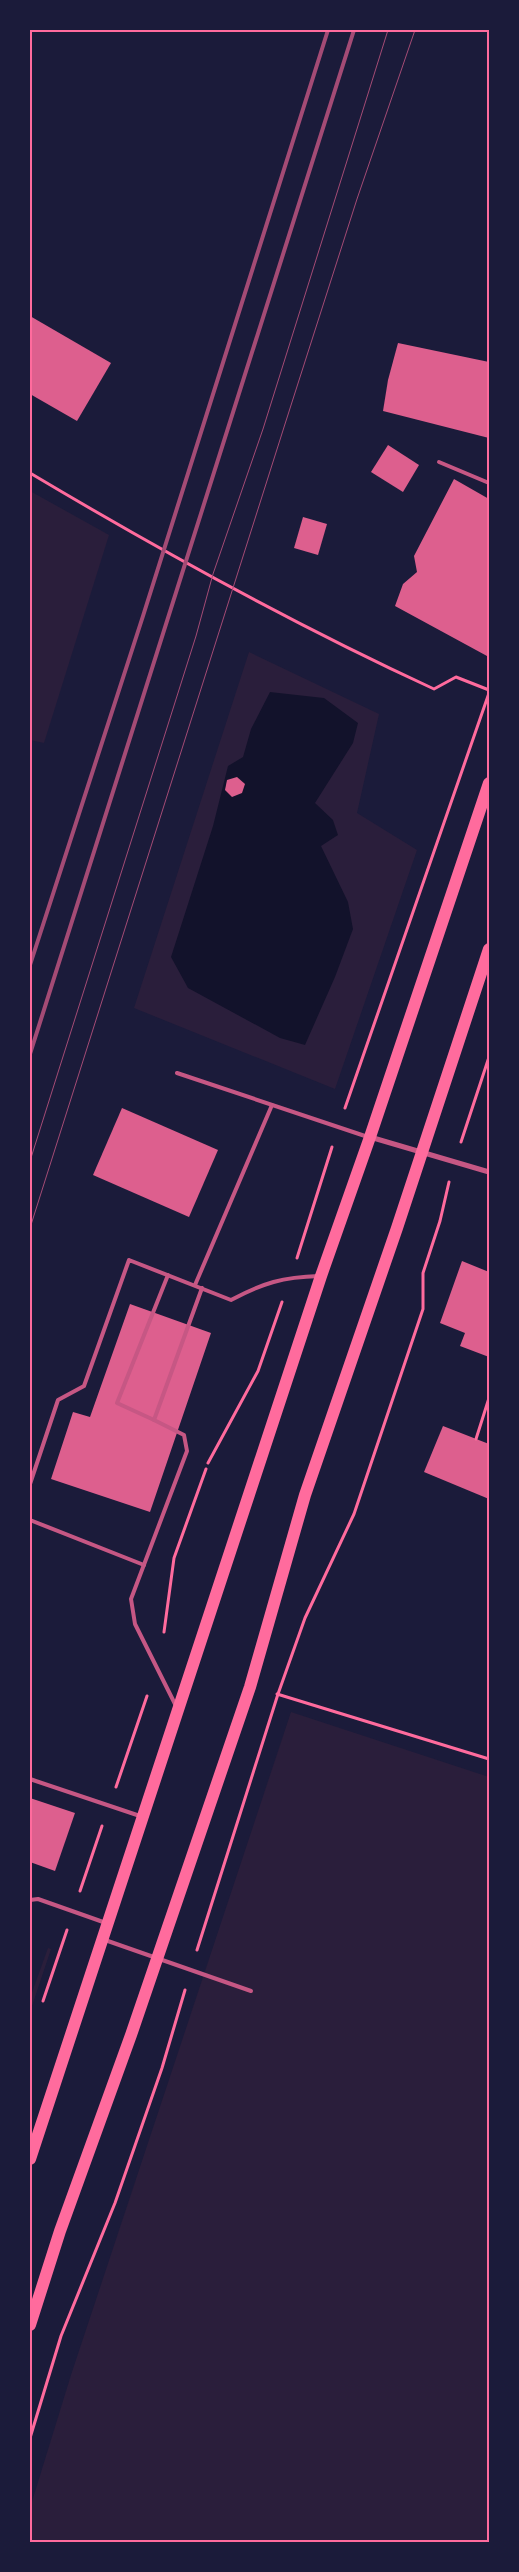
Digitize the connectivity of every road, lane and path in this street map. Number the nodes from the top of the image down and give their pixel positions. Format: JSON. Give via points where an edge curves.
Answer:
{"nodes":[{"id":1,"x":439,"y":462,"type":"dead end"},
{"id":2,"x":30,"y":472,"type":"edge"},
{"id":3,"x":489,"y":483,"type":"edge"},
{"id":4,"x":489,"y":691,"type":"edge"},
{"id":5,"x":488,"y":789,"type":"edge"},
{"id":6,"x":489,"y":948,"type":"edge"},
{"id":7,"x":489,"y":1057,"type":"edge"},
{"id":8,"x":178,"y":1073,"type":"dead end"},
{"id":9,"x":272,"y":1105,"type":"junction"},
{"id":10,"x":339,"y":1127,"type":"junction"},
{"id":11,"x":370,"y":1137,"type":"junction"},
{"id":12,"x":421,"y":1154,"type":"junction"},
{"id":13,"x":454,"y":1163,"type":"junction"},
{"id":14,"x":489,"y":1172,"type":"edge"},
{"id":15,"x":168,"y":1275,"type":"junction"},
{"id":16,"x":321,"y":1276,"type":"junction"},
{"id":17,"x":290,"y":1277,"type":"junction"},
{"id":18,"x":195,"y":1285,"type":"junction"},
{"id":19,"x":202,"y":1288,"type":"junction"},
{"id":20,"x":489,"y":1398,"type":"edge"},
{"id":21,"x":154,"y":1420,"type":"junction"},
{"id":22,"x":476,"y":1439,"type":"dead end"},
{"id":23,"x":30,"y":1484,"type":"edge"},
{"id":24,"x":30,"y":1520,"type":"edge"},
{"id":25,"x":144,"y":1565,"type":"junction"},
{"id":26,"x":250,"y":1687,"type":"junction"},
{"id":27,"x":278,"y":1694,"type":"junction"},
{"id":28,"x":178,"y":1710,"type":"junction"},
{"id":29,"x":489,"y":1760,"type":"edge"},
{"id":30,"x":30,"y":1779,"type":"edge"},
{"id":31,"x":142,"y":1817,"type":"junction"},
{"id":32,"x":30,"y":1900,"type":"edge"},
{"id":33,"x":108,"y":1924,"type":"junction"},
{"id":34,"x":103,"y":1939,"type":"junction"},
{"id":35,"x":158,"y":1958,"type":"junction"},
{"id":36,"x":191,"y":1970,"type":"junction"},
{"id":37,"x":252,"y":1991,"type":"dead end"},
{"id":38,"x":30,"y":2160,"type":"edge"},
{"id":39,"x":30,"y":2325,"type":"edge"},
{"id":40,"x":30,"y":2438,"type":"edge"}],
"edges":[{"from":1,"to":3,"type":"lane"},
{"from":2,"to":4,"type":"path","via":[[117,525],[352,651],[434,689],[456,677]]},
{"from":4,"to":10,"type":"path"},
{"from":5,"to":11,"type":"main road"},
{"from":6,"to":12,"type":"main road"},
{"from":7,"to":13,"type":"path"},
{"from":8,"to":9,"type":"lane"},
{"from":9,"to":10,"type":"lane"},
{"from":9,"to":18,"type":"lane"},
{"from":10,"to":11,"type":"lane"},
{"from":10,"to":17,"type":"path"},
{"from":11,"to":12,"type":"street"},
{"from":11,"to":16,"type":"main road"},
{"from":12,"to":13,"type":"street"},
{"from":12,"to":26,"type":"main road","via":[[305,1495]]},
{"from":13,"to":14,"type":"street"},
{"from":13,"to":27,"type":"path","via":[[423,1273],[423,1310],[354,1514],[305,1618]]},
{"from":15,"to":18,"type":"lane"},
{"from":15,"to":21,"type":"lane","via":[[117,1403]]},
{"from":15,"to":23,"type":"lane","via":[[129,1260],[84,1386],[58,1400]]},
{"from":16,"to":17,"type":"lane"},
{"from":16,"to":28,"type":"main road"},
{"from":17,"to":19,"type":"lane","via":[[258,1286],[231,1300]]},
{"from":18,"to":19,"type":"lane"},
{"from":19,"to":21,"type":"lane"},
{"from":20,"to":22,"type":"path"},
{"from":21,"to":25,"type":"lane","via":[[184,1435],[187,1450]]},
{"from":24,"to":25,"type":"lane"},
{"from":25,"to":28,"type":"lane","via":[[131,1599],[135,1624]]},
{"from":26,"to":27,"type":"path"},
{"from":26,"to":35,"type":"main road"},
{"from":27,"to":29,"type":"path"},
{"from":27,"to":36,"type":"path"},
{"from":28,"to":31,"type":"main road"},
{"from":30,"to":31,"type":"lane"},
{"from":31,"to":33,"type":"main road"},
{"from":32,"to":33,"type":"lane","via":[[38,1899]]},
{"from":33,"to":34,"type":"main road"},
{"from":34,"to":35,"type":"lane"},
{"from":34,"to":38,"type":"main road"},
{"from":35,"to":36,"type":"lane"},
{"from":35,"to":39,"type":"main road","via":[[60,2231]]},
{"from":36,"to":37,"type":"lane"},
{"from":36,"to":40,"type":"path","via":[[162,2068],[115,2204],[62,2336]]}]}
